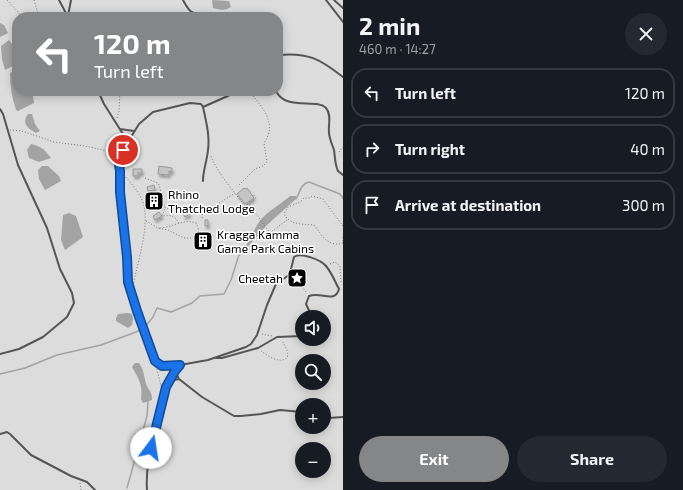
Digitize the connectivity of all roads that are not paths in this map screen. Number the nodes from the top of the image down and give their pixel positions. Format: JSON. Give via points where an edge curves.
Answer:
{"nodes":[{"id":1,"x":59,"y":0,"type":"edge"},
{"id":2,"x":71,"y":0,"type":"edge"},
{"id":3,"x":183,"y":0,"type":"edge"},
{"id":4,"x":326,"y":0,"type":"edge"},
{"id":5,"x":334,"y":0,"type":"edge"},
{"id":6,"x":343,"y":8,"type":"edge"},
{"id":7,"x":65,"y":12,"type":"edge"},
{"id":8,"x":69,"y":12,"type":"edge"},
{"id":9,"x":192,"y":12,"type":"edge"},
{"id":10,"x":343,"y":22,"type":"edge"},
{"id":11,"x":283,"y":55,"type":"edge"},
{"id":12,"x":343,"y":77,"type":"edge"},
{"id":13,"x":100,"y":96,"type":"edge"},
{"id":14,"x":228,"y":96,"type":"edge"},
{"id":15,"x":279,"y":96,"type":"edge"},
{"id":16,"x":203,"y":107,"type":"junction"},
{"id":17,"x":0,"y":109,"type":"edge"},
{"id":18,"x":120,"y":129,"type":"junction"},
{"id":19,"x":134,"y":131,"type":"junction"},
{"id":20,"x":128,"y":142,"type":"junction"},
{"id":21,"x":343,"y":175,"type":"edge"},
{"id":22,"x":203,"y":182,"type":"dead end"},
{"id":23,"x":309,"y":310,"type":"edge"},
{"id":24,"x":295,"y":336,"type":"edge"},
{"id":25,"x":251,"y":344,"type":"junction"},
{"id":26,"x":253,"y":348,"type":"junction"},
{"id":27,"x":0,"y":354,"type":"edge"},
{"id":28,"x":216,"y":358,"type":"junction"},
{"id":29,"x":180,"y":365,"type":"junction"},
{"id":30,"x":175,"y":371,"type":"junction"},
{"id":31,"x":179,"y":379,"type":"junction"},
{"id":32,"x":169,"y":381,"type":"junction"},
{"id":33,"x":295,"y":411,"type":"edge"},
{"id":34,"x":343,"y":417,"type":"edge"},
{"id":35,"x":331,"y":418,"type":"edge"},
{"id":36,"x":0,"y":434,"type":"edge"},
{"id":37,"x":95,"y":490,"type":"edge"},
{"id":38,"x":148,"y":490,"type":"edge"}],
"edges":[{"from":1,"to":7,"type":"lane"},
{"from":2,"to":8,"type":"lane"},
{"from":3,"to":9,"type":"lane"},
{"from":4,"to":10,"type":"lane"},
{"from":5,"to":6,"type":"lane"},
{"from":11,"to":12,"type":"lane","via":[[303,54],[325,63]]},
{"from":13,"to":18,"type":"lane"},
{"from":14,"to":16,"type":"lane"},
{"from":15,"to":21,"type":"lane","via":[[299,104],[321,105],[325,108],[334,153],[339,171]]},
{"from":16,"to":19,"type":"lane","via":[[190,103],[153,112]]},
{"from":16,"to":22,"type":"lane","via":[[208,127],[208,150]]},
{"from":17,"to":27,"type":"lane","via":[[18,165],[47,228],[74,303],[67,317],[43,337]]},
{"from":18,"to":19,"type":"lane"},
{"from":18,"to":20,"type":"lane"},
{"from":19,"to":20,"type":"lane"},
{"from":20,"to":29,"type":"lane","via":[[118,154],[128,282],[155,361],[162,366]]},
{"from":23,"to":25,"type":"lane","via":[[306,304],[309,296],[317,294],[334,297],[339,289],[326,266],[306,256],[296,256],[292,260],[288,275],[276,284]]},
{"from":24,"to":26,"type":"lane","via":[[276,337],[258,348]]},
{"from":25,"to":26,"type":"lane"},
{"from":25,"to":28,"type":"lane"},
{"from":26,"to":28,"type":"lane"},
{"from":28,"to":29,"type":"lane"},
{"from":29,"to":30,"type":"lane"},
{"from":30,"to":31,"type":"lane"},
{"from":30,"to":32,"type":"lane"},
{"from":31,"to":32,"type":"lane"},
{"from":31,"to":33,"type":"lane","via":[[202,397],[234,416],[280,410]]},
{"from":32,"to":38,"type":"lane","via":[[149,459],[146,480]]},
{"from":34,"to":35,"type":"lane"},
{"from":36,"to":37,"type":"lane","via":[[7,432],[31,455],[87,482]]}]}
